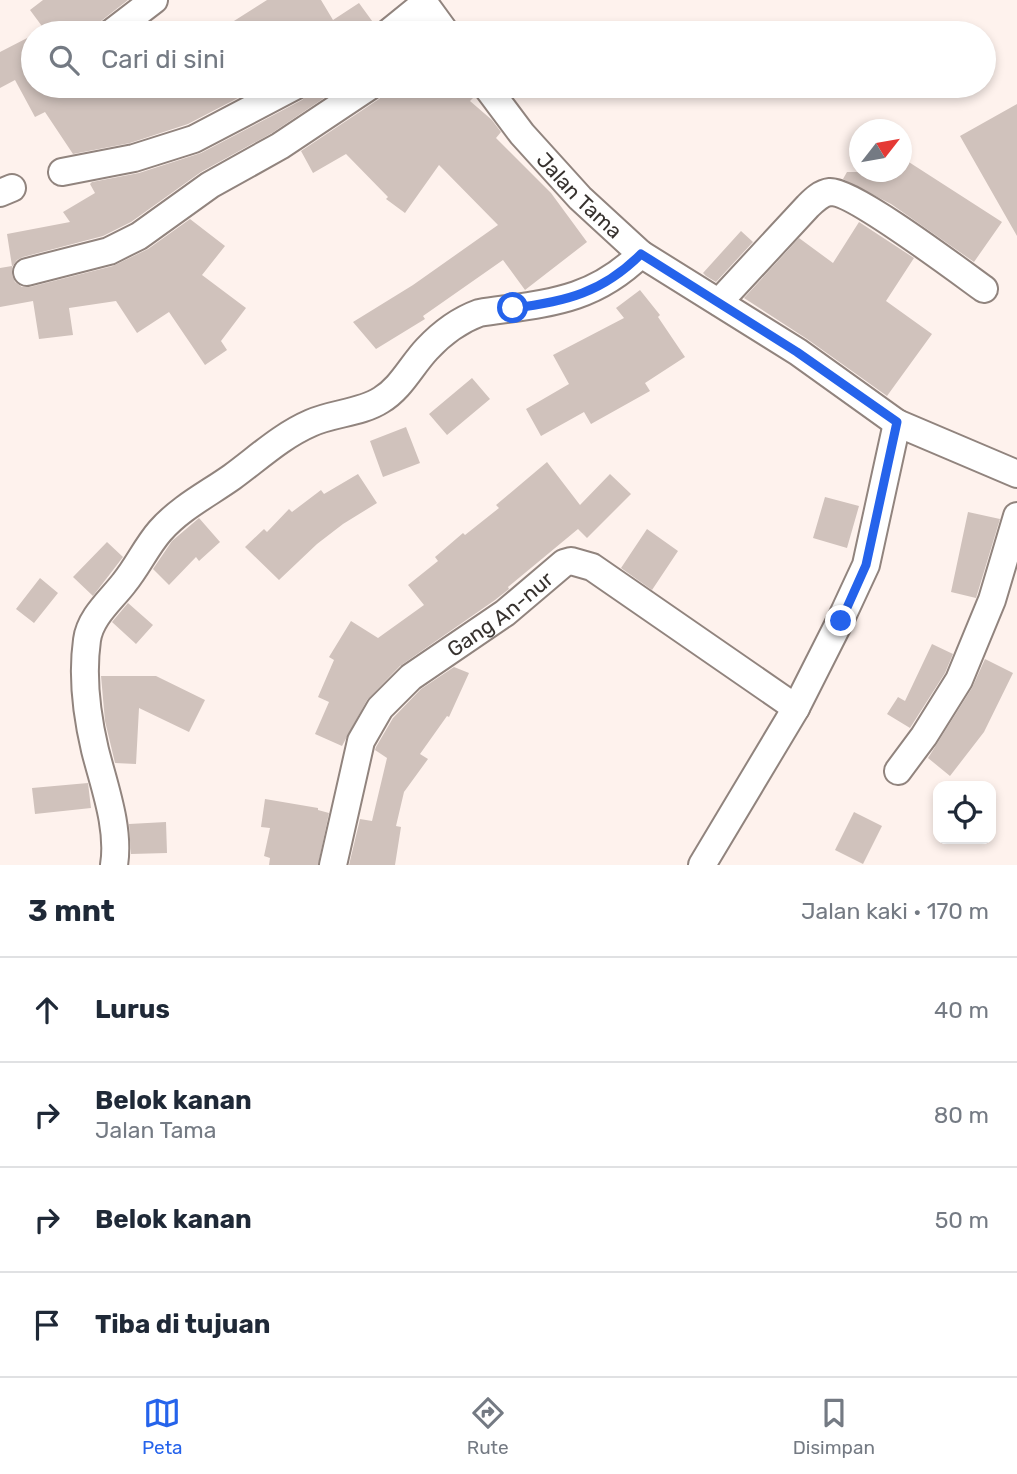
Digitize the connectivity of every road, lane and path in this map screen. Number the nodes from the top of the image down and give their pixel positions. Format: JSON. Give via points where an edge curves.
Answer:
{"nodes":[{"id":1,"x":154,"y":0,"type":"edge"},
{"id":2,"x":434,"y":10,"type":"edge"},
{"id":3,"x":127,"y":21,"type":"edge"},
{"id":4,"x":412,"y":21,"type":"edge"},
{"id":5,"x":272,"y":98,"type":"edge"},
{"id":6,"x":352,"y":98,"type":"edge"},
{"id":7,"x":495,"y":98,"type":"edge"},
{"id":8,"x":62,"y":172,"type":"dead end"},
{"id":9,"x":641,"y":254,"type":"junction"},
{"id":10,"x":27,"y":272,"type":"dead end"},
{"id":11,"x":984,"y":289,"type":"dead end"},
{"id":12,"x":719,"y":302,"type":"junction"},
{"id":13,"x":897,"y":422,"type":"junction"},
{"id":14,"x":1017,"y":474,"type":"edge"},
{"id":15,"x":1017,"y":516,"type":"edge"},
{"id":16,"x":796,"y":708,"type":"junction"},
{"id":17,"x":898,"y":771,"type":"dead end"},
{"id":18,"x":114,"y":865,"type":"edge"},
{"id":19,"x":333,"y":865,"type":"edge"},
{"id":20,"x":702,"y":865,"type":"edge"}],
"edges":[{"from":1,"to":3,"type":"street"},
{"from":2,"to":4,"type":"street"},
{"from":5,"to":8,"type":"street","via":[[194,139],[134,158]]},
{"from":6,"to":10,"type":"street","via":[[210,185],[139,236],[109,251]]},
{"from":7,"to":9,"type":"street","name":"Jalan Tama","via":[[580,198]]},
{"from":9,"to":12,"type":"street","name":"Jalan Tama"},
{"from":9,"to":18,"type":"street","via":[[623,272],[572,298],[468,317],[426,349],[383,399],[311,422],[279,440],[159,532],[95,618],[87,640],[87,695],[114,838]]},
{"from":11,"to":12,"type":"street","via":[[870,210],[832,192],[808,206]]},
{"from":12,"to":13,"type":"street","name":"Jalan Tama"},
{"from":13,"to":14,"type":"street","name":"Jalan Tama"},
{"from":13,"to":16,"type":"street","via":[[866,565]]},
{"from":15,"to":17,"type":"street","via":[[992,600],[959,680]]},
{"from":16,"to":19,"type":"street","name":"Gang An-nur","via":[[592,567],[564,563],[505,613],[411,677],[380,708],[362,741]]},
{"from":16,"to":20,"type":"street"}]}
